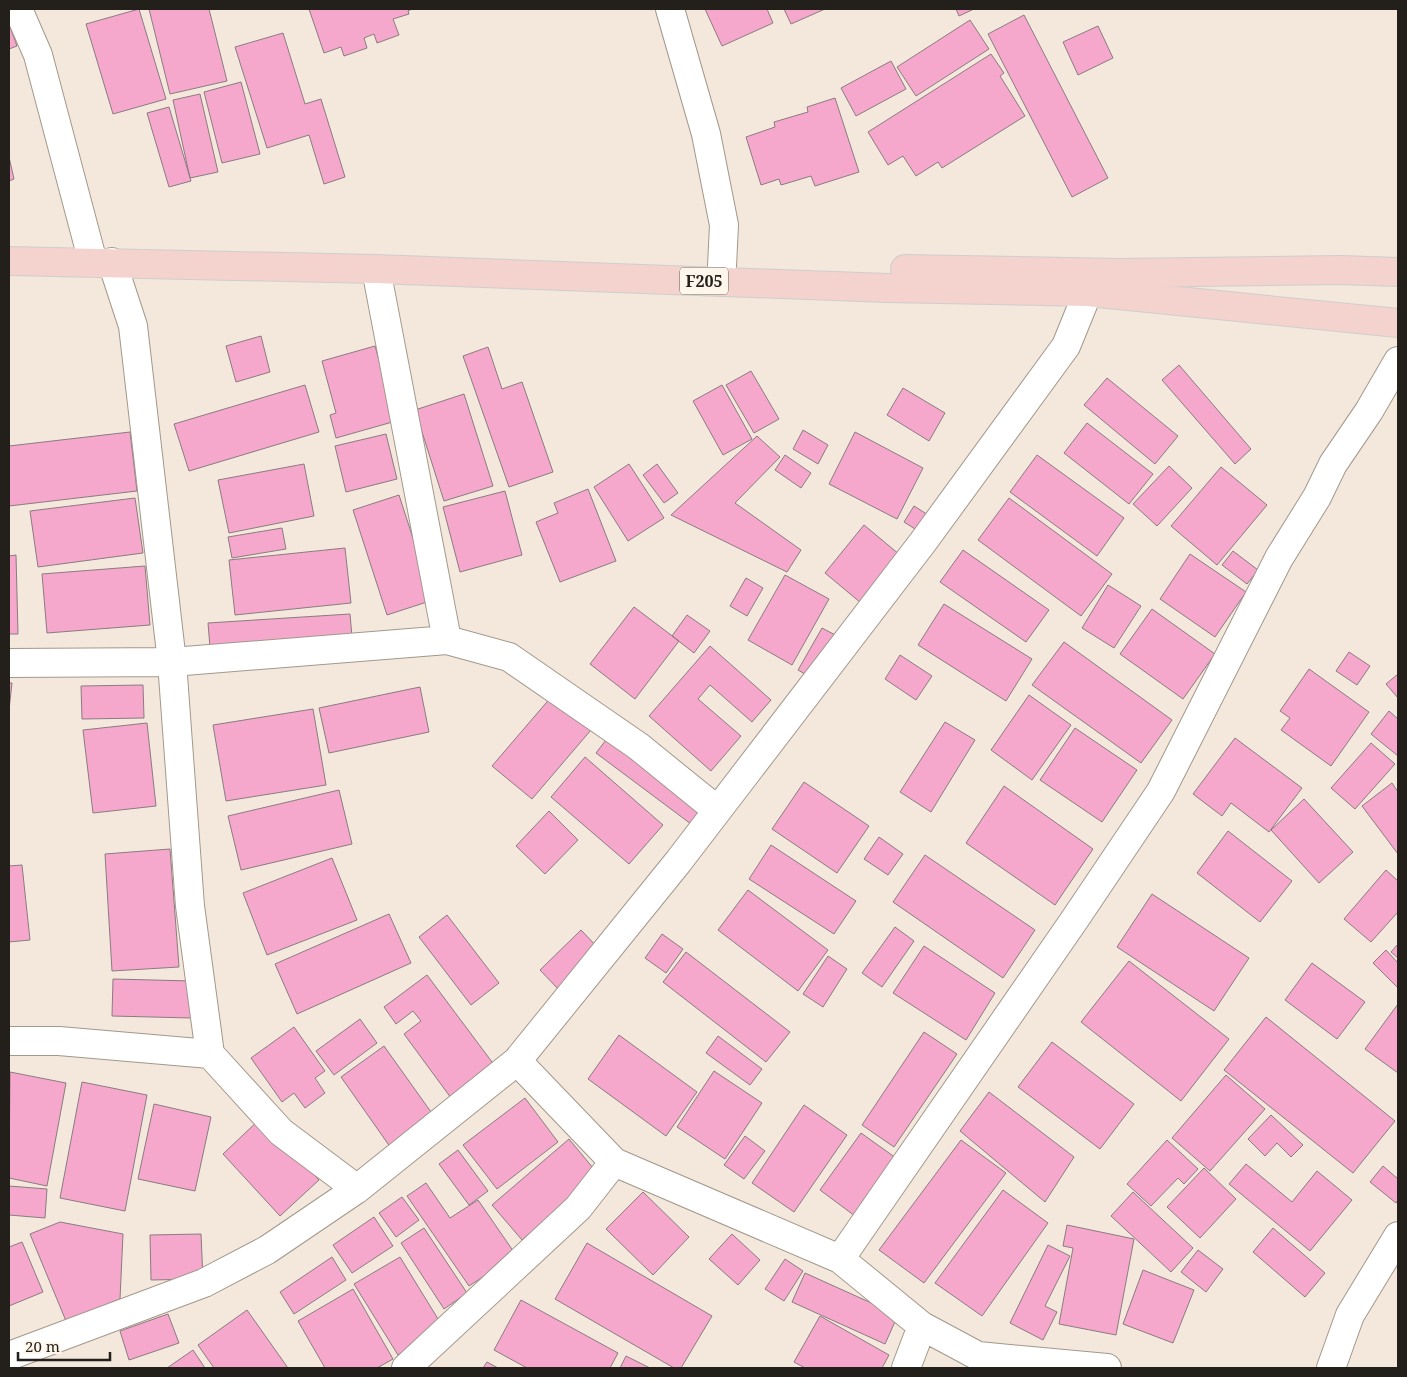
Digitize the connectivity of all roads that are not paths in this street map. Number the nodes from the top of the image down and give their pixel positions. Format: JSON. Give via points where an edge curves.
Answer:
{"nodes":[{"id":1,"x":18,"y":9,"type":"edge"},
{"id":2,"x":670,"y":9,"type":"edge"},
{"id":3,"x":9,"y":249,"type":"edge"},
{"id":4,"x":101,"y":257,"type":"junction"},
{"id":5,"x":9,"y":261,"type":"edge"},
{"id":6,"x":722,"y":266,"type":"junction"},
{"id":7,"x":376,"y":269,"type":"junction"},
{"id":8,"x":1398,"y":272,"type":"edge"},
{"id":9,"x":1088,"y":292,"type":"junction"},
{"id":10,"x":1398,"y":323,"type":"edge"},
{"id":11,"x":1398,"y":361,"type":"edge"},
{"id":12,"x":447,"y":640,"type":"junction"},
{"id":13,"x":172,"y":662,"type":"junction"},
{"id":14,"x":9,"y":663,"type":"edge"},
{"id":15,"x":717,"y":810,"type":"junction"},
{"id":16,"x":9,"y":1041,"type":"edge"},
{"id":17,"x":210,"y":1054,"type":"junction"},
{"id":18,"x":517,"y":1061,"type":"junction"},
{"id":19,"x":614,"y":1162,"type":"junction"},
{"id":20,"x":356,"y":1188,"type":"junction"},
{"id":21,"x":1398,"y":1236,"type":"edge"},
{"id":22,"x":840,"y":1259,"type":"junction"},
{"id":23,"x":922,"y":1326,"type":"junction"},
{"id":24,"x":9,"y":1356,"type":"edge"},
{"id":25,"x":406,"y":1368,"type":"edge"},
{"id":26,"x":906,"y":1368,"type":"edge"},
{"id":27,"x":1107,"y":1368,"type":"edge"},
{"id":28,"x":1331,"y":1368,"type":"edge"}],
"edges":[{"from":1,"to":4,"type":"street","via":[[38,55]]},
{"from":2,"to":6,"type":"street","via":[[706,134],[724,225]]},
{"from":3,"to":4,"type":"main road","number":"F205"},
{"from":4,"to":5,"type":"main road","number":"F205"},
{"from":4,"to":6,"type":"main road","number":"F205"},
{"from":4,"to":7,"type":"main road","number":"F205"},
{"from":4,"to":13,"type":"street","via":[[132,326]]},
{"from":6,"to":8,"type":"main road","number":"F205","via":[[1119,273]]},
{"from":7,"to":9,"type":"main road","number":"F205"},
{"from":7,"to":12,"type":"street"},
{"from":9,"to":10,"type":"main road","number":"F205"},
{"from":9,"to":15,"type":"street","via":[[1066,346],[917,550]]},
{"from":11,"to":22,"type":"street","via":[[1279,558],[1161,791]]},
{"from":12,"to":13,"type":"street"},
{"from":12,"to":15,"type":"street","via":[[509,657],[638,746]]},
{"from":13,"to":14,"type":"street"},
{"from":13,"to":17,"type":"street","via":[[190,906]]},
{"from":15,"to":18,"type":"street"},
{"from":16,"to":17,"type":"street","via":[[59,1041]]},
{"from":17,"to":20,"type":"street","via":[[281,1132]]},
{"from":18,"to":19,"type":"street"},
{"from":18,"to":20,"type":"street"},
{"from":19,"to":22,"type":"street"},
{"from":19,"to":25,"type":"street","via":[[578,1208]]},
{"from":20,"to":24,"type":"street","via":[[267,1250],[204,1283]]},
{"from":21,"to":28,"type":"street","via":[[1350,1315]]},
{"from":22,"to":23,"type":"street"},
{"from":23,"to":26,"type":"street"},
{"from":23,"to":27,"type":"street","via":[[978,1356]]}]}
